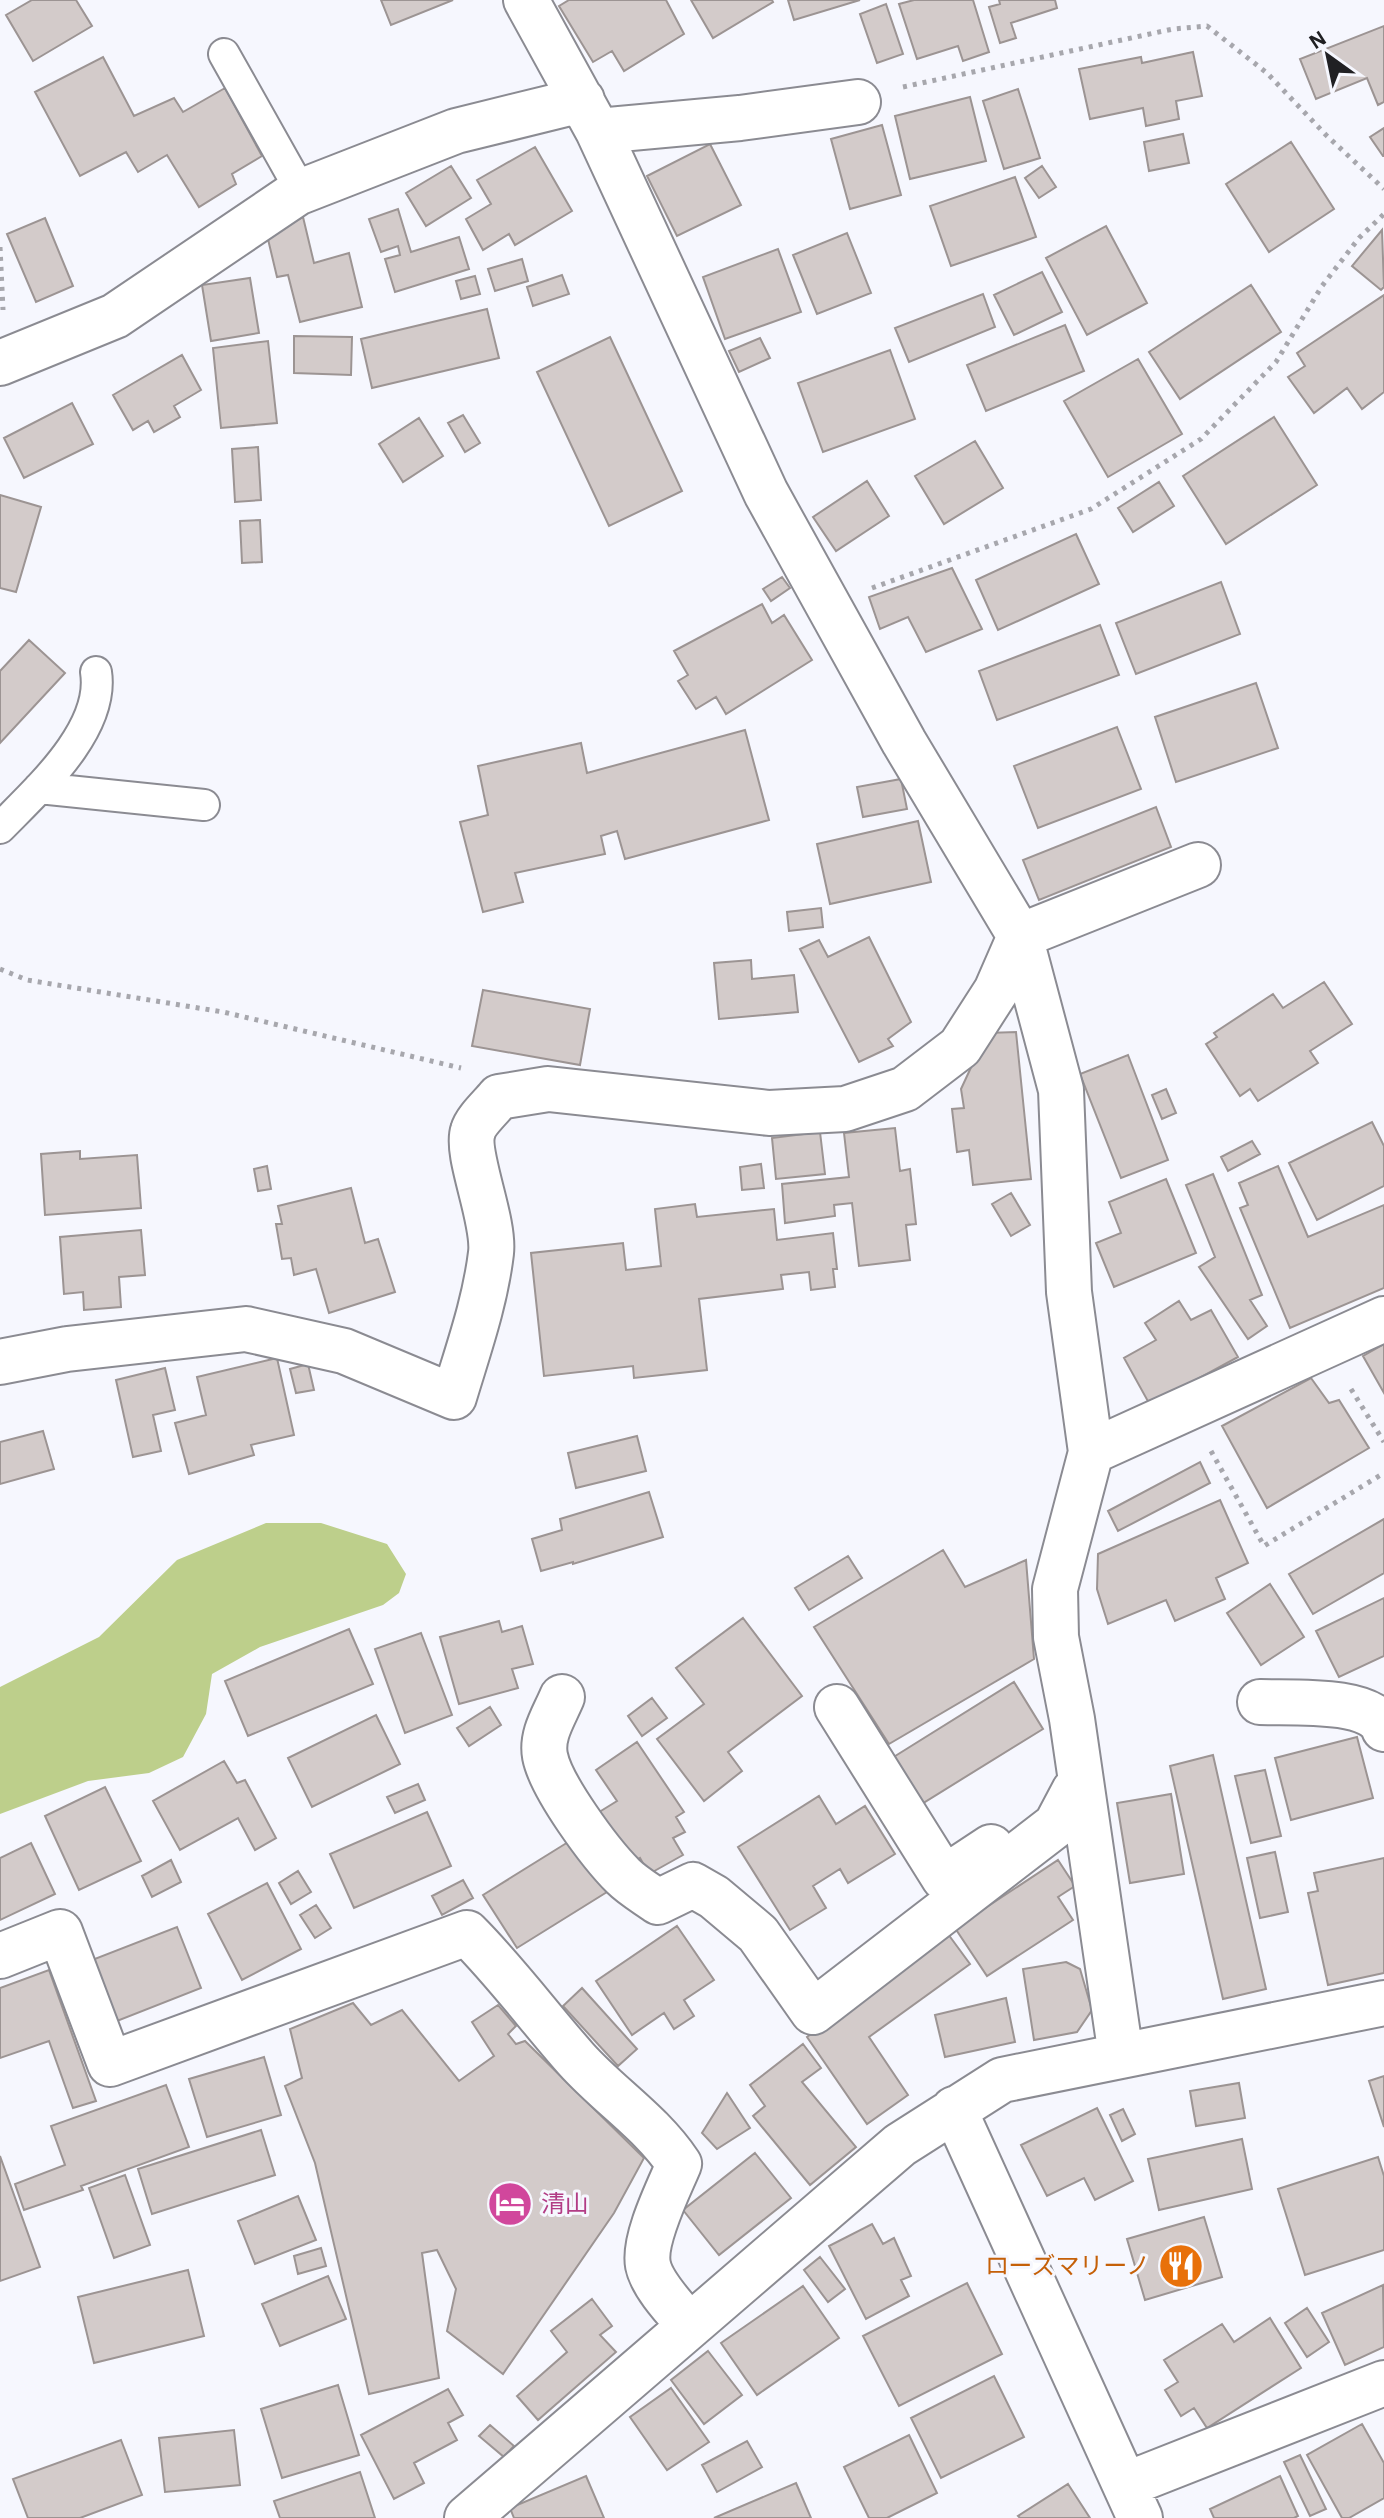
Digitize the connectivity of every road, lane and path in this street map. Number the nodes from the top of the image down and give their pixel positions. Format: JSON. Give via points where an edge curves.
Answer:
{"nodes":[{"id":1,"x":526,"y":0,"type":"edge"},
{"id":2,"x":224,"y":54,"type":"dead end"},
{"id":3,"x":858,"y":102,"type":"joint"},
{"id":4,"x":590,"y":116,"type":"junction"},
{"id":5,"x":1384,"y":189,"type":"edge"},
{"id":6,"x":301,"y":191,"type":"junction"},
{"id":7,"x":1384,"y":214,"type":"edge"},
{"id":8,"x":0,"y":247,"type":"edge"},
{"id":9,"x":3,"y":362,"type":"edge"},
{"id":10,"x":828,"y":604,"type":"junction"},
{"id":11,"x":96,"y":672,"type":"dead end"},
{"id":12,"x":39,"y":788,"type":"junction"},
{"id":13,"x":204,"y":805,"type":"dead end"},
{"id":14,"x":0,"y":828,"type":"edge"},
{"id":15,"x":1198,"y":865,"type":"dead end"},
{"id":16,"x":1020,"y":936,"type":"junction"},
{"id":17,"x":0,"y":969,"type":"edge"},
{"id":18,"x":471,"y":1070,"type":"dead end"},
{"id":19,"x":1384,"y":1319,"type":"edge"},
{"id":20,"x":1325,"y":1346,"type":"junction"},
{"id":21,"x":0,"y":1362,"type":"edge"},
{"id":22,"x":1187,"y":1408,"type":"junction"},
{"id":23,"x":1384,"y":1442,"type":"edge"},
{"id":24,"x":1091,"y":1452,"type":"junction"},
{"id":25,"x":1384,"y":1473,"type":"edge"},
{"id":26,"x":562,"y":1697,"type":"dead end"},
{"id":27,"x":1260,"y":1702,"type":"dead end"},
{"id":28,"x":837,"y":1707,"type":"dead end"},
{"id":29,"x":1383,"y":1723,"type":"edge"},
{"id":30,"x":1078,"y":1787,"type":"junction"},
{"id":31,"x":0,"y":1956,"type":"edge"},
{"id":32,"x":1384,"y":2003,"type":"edge"},
{"id":33,"x":1121,"y":2056,"type":"junction"},
{"id":34,"x":954,"y":2109,"type":"junction"},
{"id":35,"x":690,"y":2326,"type":"junction"},
{"id":36,"x":1384,"y":2383,"type":"edge"},
{"id":37,"x":1132,"y":2502,"type":"edge"},
{"id":38,"x":467,"y":2518,"type":"edge"}],
"edges":[{"from":1,"to":4,"type":"street"},
{"from":2,"to":6,"type":"lane"},
{"from":3,"to":4,"type":"street","via":[[740,118]]},
{"from":3,"to":5,"type":"path","via":[[879,92],[1207,26],[1267,73]]},
{"from":4,"to":6,"type":"street","via":[[456,131]]},
{"from":4,"to":10,"type":"street","via":[[766,493]]},
{"from":6,"to":9,"type":"street","via":[[115,316]]},
{"from":7,"to":10,"type":"path","via":[[1322,286],[1276,362],[1201,439],[1091,509]]},
{"from":8,"to":9,"type":"path"},
{"from":10,"to":16,"type":"street"},
{"from":11,"to":12,"type":"lane","via":[[90,717]]},
{"from":12,"to":13,"type":"lane"},
{"from":12,"to":14,"type":"lane"},
{"from":15,"to":16,"type":"street"},
{"from":16,"to":21,"type":"street","via":[[996,991],[960,1047],[905,1089],[845,1109],[769,1113],[548,1089],[499,1097],[473,1131],[492,1249],[485,1296],[454,1397],[344,1351],[246,1329]]},
{"from":16,"to":24,"type":"street","via":[[1061,1090],[1069,1292]]},
{"from":17,"to":18,"type":"path","via":[[27,980],[223,1012]]},
{"from":19,"to":20,"type":"street"},
{"from":20,"to":22,"type":"street"},
{"from":20,"to":23,"type":"path"},
{"from":22,"to":24,"type":"street"},
{"from":22,"to":25,"type":"path","via":[[1264,1546]]},
{"from":24,"to":30,"type":"street","via":[[1055,1589],[1056,1637]]},
{"from":26,"to":30,"type":"street","via":[[545,1734],[545,1756],[585,1830],[624,1877],[658,1902],[693,1885],[714,1897],[758,1934],[813,2012],[1056,1825]]},
{"from":27,"to":29,"type":"street","via":[[1350,1706]]},
{"from":28,"to":30,"type":"street","via":[[944,1878]]},
{"from":30,"to":33,"type":"street"},
{"from":31,"to":35,"type":"street","via":[[60,1932],[110,2064],[467,1933],[578,2061],[663,2140],[679,2164],[652,2230],[648,2264],[664,2295]]},
{"from":32,"to":33,"type":"street"},
{"from":33,"to":34,"type":"street","via":[[1002,2080]]},
{"from":34,"to":35,"type":"street","via":[[900,2145]]},
{"from":34,"to":37,"type":"street"},
{"from":35,"to":38,"type":"street"},
{"from":36,"to":37,"type":"street"}]}
